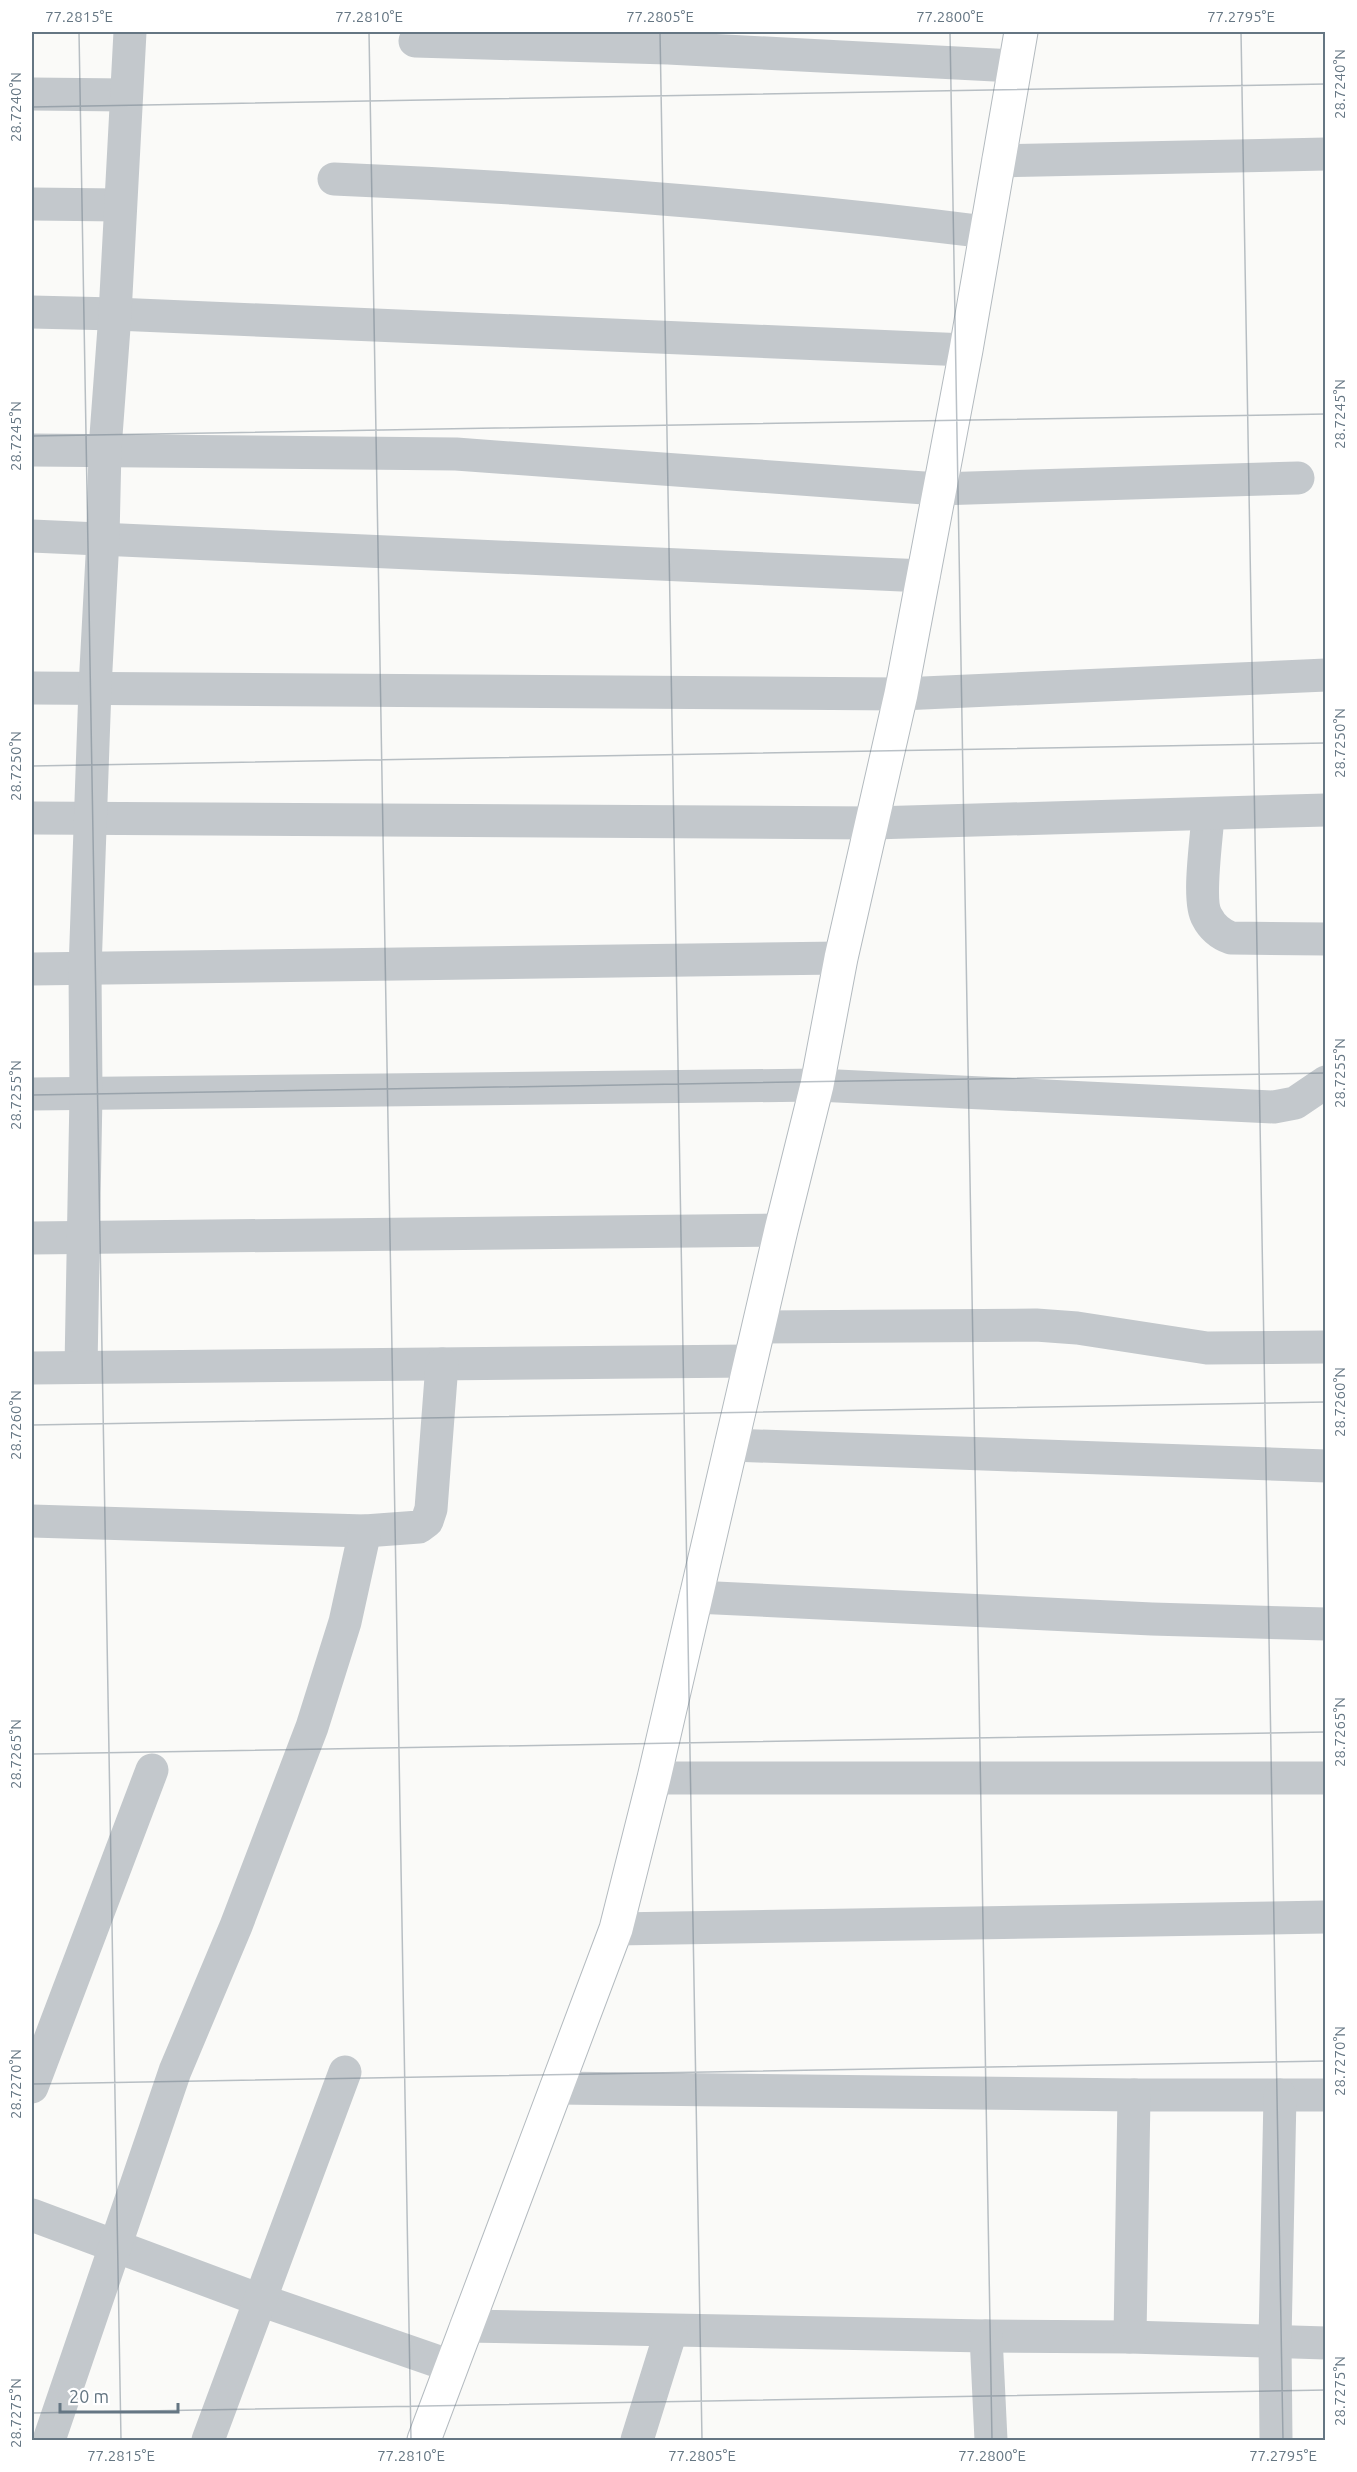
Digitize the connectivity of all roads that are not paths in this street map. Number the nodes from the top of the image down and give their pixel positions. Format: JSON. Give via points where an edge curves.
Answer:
{"nodes":[{"id":1,"x":130,"y":32,"type":"edge"},
{"id":2,"x":1021,"y":32,"type":"edge"},
{"id":3,"x":415,"y":41,"type":"dead end"},
{"id":4,"x":1014,"y":66,"type":"junction"},
{"id":5,"x":32,"y":94,"type":"edge"},
{"id":6,"x":126,"y":95,"type":"junction"},
{"id":7,"x":1326,"y":154,"type":"edge"},
{"id":8,"x":998,"y":161,"type":"junction"},
{"id":9,"x":334,"y":179,"type":"dead end"},
{"id":10,"x":32,"y":204,"type":"edge"},
{"id":11,"x":120,"y":205,"type":"junction"},
{"id":12,"x":986,"y":232,"type":"junction"},
{"id":13,"x":32,"y":312,"type":"edge"},
{"id":14,"x":115,"y":314,"type":"junction"},
{"id":15,"x":966,"y":350,"type":"junction"},
{"id":16,"x":105,"y":449,"type":"junction"},
{"id":17,"x":32,"y":450,"type":"edge"},
{"id":18,"x":1298,"y":478,"type":"dead end"},
{"id":19,"x":938,"y":489,"type":"junction"},
{"id":20,"x":32,"y":536,"type":"edge"},
{"id":21,"x":104,"y":538,"type":"junction"},
{"id":22,"x":924,"y":576,"type":"junction"},
{"id":23,"x":1326,"y":675,"type":"edge"},
{"id":24,"x":32,"y":688,"type":"edge"},
{"id":25,"x":95,"y":688,"type":"junction"},
{"id":26,"x":901,"y":694,"type":"junction"},
{"id":27,"x":1326,"y":810,"type":"edge"},
{"id":28,"x":1208,"y":815,"type":"junction"},
{"id":29,"x":32,"y":818,"type":"edge"},
{"id":30,"x":90,"y":818,"type":"junction"},
{"id":31,"x":873,"y":823,"type":"junction"},
{"id":32,"x":1326,"y":939,"type":"edge"},
{"id":33,"x":841,"y":958,"type":"junction"},
{"id":34,"x":32,"y":969,"type":"edge"},
{"id":35,"x":85,"y":970,"type":"junction"},
{"id":36,"x":1326,"y":1082,"type":"edge"},
{"id":37,"x":817,"y":1085,"type":"junction"},
{"id":38,"x":32,"y":1094,"type":"edge"},
{"id":39,"x":86,"y":1094,"type":"junction"},
{"id":40,"x":781,"y":1230,"type":"junction"},
{"id":41,"x":32,"y":1238,"type":"edge"},
{"id":42,"x":83,"y":1238,"type":"junction"},
{"id":43,"x":760,"y":1327,"type":"junction"},
{"id":44,"x":1326,"y":1347,"type":"edge"},
{"id":45,"x":750,"y":1361,"type":"junction"},
{"id":46,"x":442,"y":1364,"type":"junction"},
{"id":47,"x":81,"y":1367,"type":"junction"},
{"id":48,"x":32,"y":1368,"type":"edge"},
{"id":49,"x":731,"y":1445,"type":"junction"},
{"id":50,"x":1326,"y":1466,"type":"edge"},
{"id":51,"x":32,"y":1521,"type":"edge"},
{"id":52,"x":365,"y":1531,"type":"junction"},
{"id":53,"x":695,"y":1597,"type":"junction"},
{"id":54,"x":1326,"y":1624,"type":"edge"},
{"id":55,"x":152,"y":1770,"type":"dead end"},
{"id":56,"x":654,"y":1778,"type":"junction"},
{"id":57,"x":1326,"y":1778,"type":"edge"},
{"id":58,"x":1326,"y":1917,"type":"edge"},
{"id":59,"x":616,"y":1929,"type":"junction"},
{"id":60,"x":345,"y":2072,"type":"dead end"},
{"id":61,"x":32,"y":2087,"type":"edge"},
{"id":62,"x":556,"y":2088,"type":"junction"},
{"id":63,"x":1134,"y":2095,"type":"junction"},
{"id":64,"x":1280,"y":2095,"type":"junction"},
{"id":65,"x":1326,"y":2095,"type":"edge"},
{"id":66,"x":32,"y":2215,"type":"edge"},
{"id":67,"x":115,"y":2246,"type":"junction"},
{"id":68,"x":260,"y":2300,"type":"junction"},
{"id":69,"x":466,"y":2326,"type":"junction"},
{"id":70,"x":671,"y":2331,"type":"junction"},
{"id":71,"x":986,"y":2336,"type":"junction"},
{"id":72,"x":1130,"y":2337,"type":"junction"},
{"id":73,"x":1275,"y":2341,"type":"junction"},
{"id":74,"x":1326,"y":2343,"type":"edge"},
{"id":75,"x":451,"y":2366,"type":"junction"},
{"id":76,"x":49,"y":2440,"type":"edge"},
{"id":77,"x":208,"y":2440,"type":"edge"},
{"id":78,"x":424,"y":2440,"type":"edge"},
{"id":79,"x":637,"y":2440,"type":"edge"},
{"id":80,"x":991,"y":2440,"type":"edge"},
{"id":81,"x":1276,"y":2440,"type":"edge"}],
"edges":[{"from":1,"to":6,"type":"street"},
{"from":2,"to":4,"type":"street"},
{"from":3,"to":4,"type":"street","via":[[668,48]]},
{"from":4,"to":8,"type":"street"},
{"from":5,"to":6,"type":"street"},
{"from":6,"to":11,"type":"street"},
{"from":7,"to":8,"type":"street"},
{"from":8,"to":12,"type":"street"},
{"from":9,"to":12,"type":"street","via":[[716,202]]},
{"from":10,"to":11,"type":"street"},
{"from":11,"to":14,"type":"street"},
{"from":12,"to":15,"type":"street"},
{"from":13,"to":14,"type":"street"},
{"from":14,"to":15,"type":"street"},
{"from":14,"to":16,"type":"street"},
{"from":15,"to":19,"type":"street"},
{"from":16,"to":17,"type":"street"},
{"from":16,"to":19,"type":"street","via":[[456,454]]},
{"from":16,"to":21,"type":"street"},
{"from":18,"to":19,"type":"street"},
{"from":19,"to":22,"type":"street"},
{"from":20,"to":21,"type":"street"},
{"from":21,"to":22,"type":"street"},
{"from":21,"to":25,"type":"street"},
{"from":22,"to":26,"type":"street"},
{"from":23,"to":26,"type":"street"},
{"from":24,"to":25,"type":"street"},
{"from":25,"to":26,"type":"street"},
{"from":25,"to":30,"type":"street"},
{"from":26,"to":31,"type":"street"},
{"from":27,"to":28,"type":"street"},
{"from":28,"to":31,"type":"street"},
{"from":28,"to":32,"type":"street","via":[[1202,901],[1206,916],[1220,933],[1231,938]]},
{"from":29,"to":30,"type":"street"},
{"from":30,"to":31,"type":"street"},
{"from":30,"to":35,"type":"street"},
{"from":31,"to":33,"type":"street"},
{"from":33,"to":35,"type":"street"},
{"from":33,"to":37,"type":"street"},
{"from":34,"to":35,"type":"street"},
{"from":35,"to":39,"type":"street"},
{"from":36,"to":37,"type":"street","via":[[1295,1103],[1274,1107]]},
{"from":37,"to":39,"type":"street"},
{"from":37,"to":40,"type":"street"},
{"from":38,"to":39,"type":"street"},
{"from":39,"to":42,"type":"street"},
{"from":40,"to":42,"type":"street"},
{"from":40,"to":43,"type":"street"},
{"from":41,"to":42,"type":"street"},
{"from":42,"to":47,"type":"street"},
{"from":43,"to":44,"type":"street","via":[[1036,1325],[1207,1348]]},
{"from":43,"to":45,"type":"street"},
{"from":45,"to":46,"type":"street"},
{"from":45,"to":49,"type":"street"},
{"from":46,"to":47,"type":"street"},
{"from":46,"to":52,"type":"street","via":[[427,1521],[419,1527]]},
{"from":47,"to":48,"type":"street"},
{"from":49,"to":50,"type":"street"},
{"from":49,"to":53,"type":"street"},
{"from":51,"to":52,"type":"street"},
{"from":52,"to":67,"type":"street","via":[[345,1622],[312,1727],[236,1926],[175,2071]]},
{"from":53,"to":54,"type":"street"},
{"from":53,"to":56,"type":"street"},
{"from":55,"to":61,"type":"street"},
{"from":56,"to":57,"type":"street"},
{"from":56,"to":59,"type":"street"},
{"from":58,"to":59,"type":"street"},
{"from":59,"to":62,"type":"street"},
{"from":60,"to":68,"type":"street"},
{"from":62,"to":63,"type":"street"},
{"from":62,"to":69,"type":"street"},
{"from":63,"to":64,"type":"street"},
{"from":63,"to":72,"type":"street"},
{"from":64,"to":65,"type":"street"},
{"from":64,"to":73,"type":"street"},
{"from":66,"to":67,"type":"street"},
{"from":67,"to":68,"type":"street"},
{"from":67,"to":76,"type":"street"},
{"from":68,"to":75,"type":"street"},
{"from":68,"to":77,"type":"street"},
{"from":69,"to":70,"type":"street"},
{"from":69,"to":75,"type":"street"},
{"from":70,"to":71,"type":"street"},
{"from":70,"to":79,"type":"street"},
{"from":71,"to":72,"type":"street"},
{"from":71,"to":80,"type":"street"},
{"from":72,"to":73,"type":"street"},
{"from":73,"to":74,"type":"street"},
{"from":73,"to":81,"type":"street"},
{"from":75,"to":78,"type":"street"}]}
